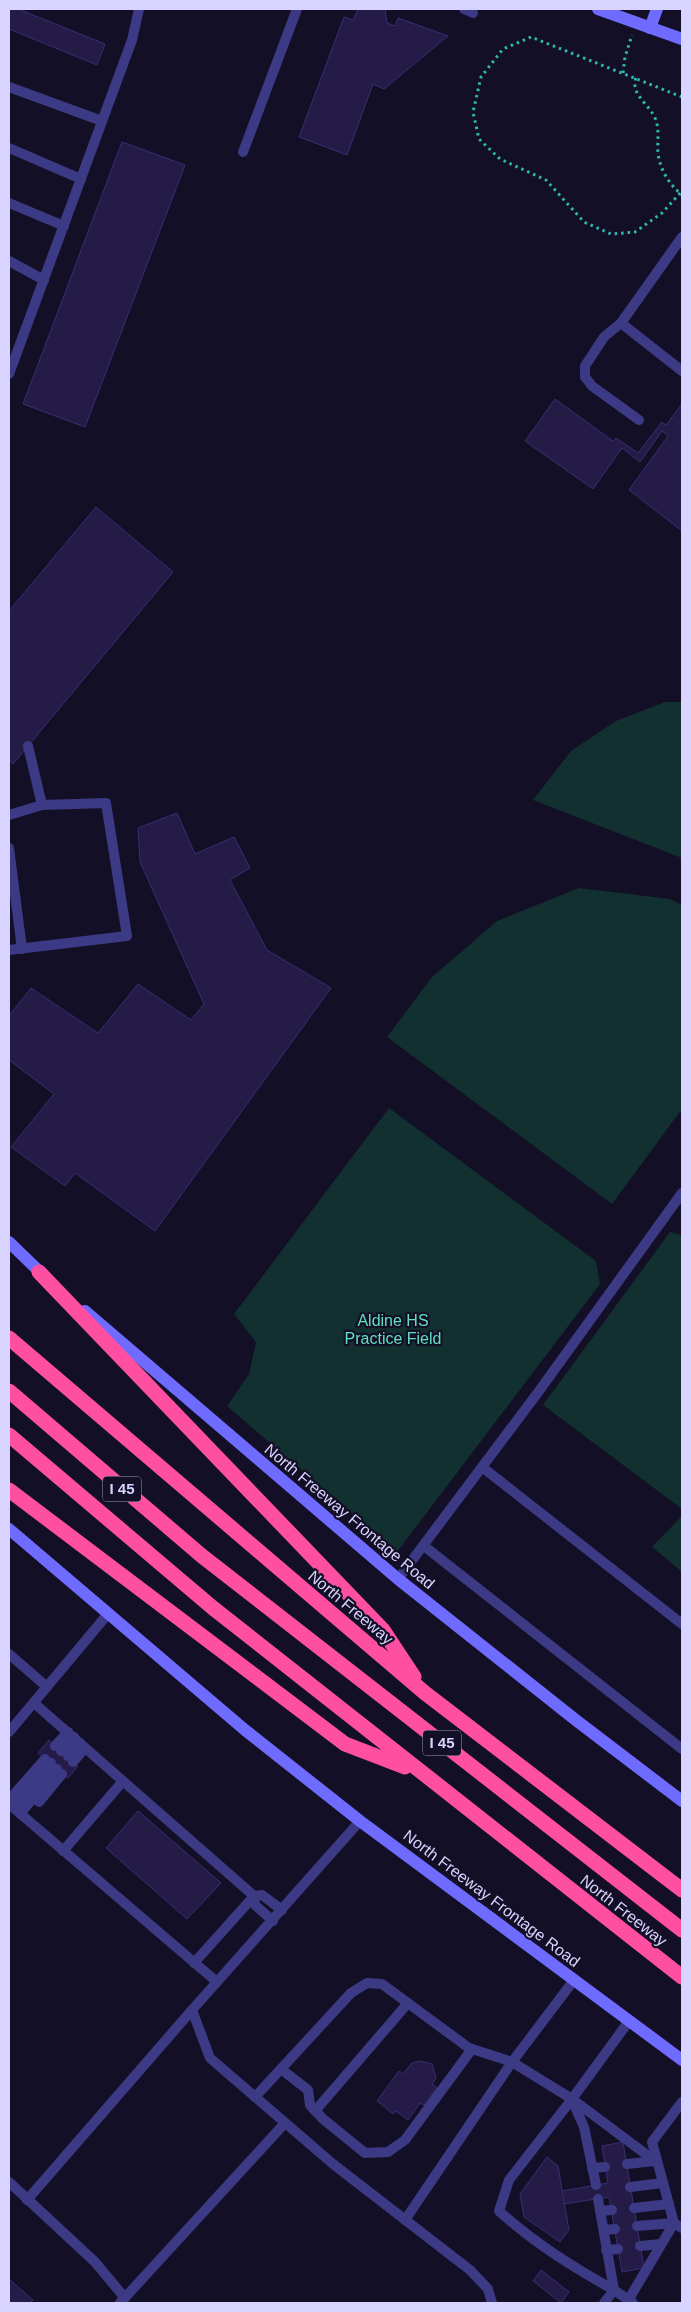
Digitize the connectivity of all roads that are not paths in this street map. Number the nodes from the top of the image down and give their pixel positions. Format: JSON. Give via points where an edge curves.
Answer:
{"nodes":[{"id":1,"x":139,"y":9,"type":"edge"},
{"id":2,"x":297,"y":9,"type":"edge"},
{"id":3,"x":598,"y":9,"type":"edge"},
{"id":4,"x":657,"y":9,"type":"edge"},
{"id":5,"x":650,"y":28,"type":"junction"},
{"id":6,"x":682,"y":39,"type":"edge"},
{"id":7,"x":9,"y":87,"type":"edge"},
{"id":8,"x":102,"y":121,"type":"junction"},
{"id":9,"x":9,"y":148,"type":"edge"},
{"id":10,"x":243,"y":152,"type":"dead end"},
{"id":11,"x":81,"y":179,"type":"junction"},
{"id":12,"x":9,"y":203,"type":"edge"},
{"id":13,"x":64,"y":226,"type":"junction"},
{"id":14,"x":682,"y":237,"type":"edge"},
{"id":15,"x":9,"y":261,"type":"edge"},
{"id":16,"x":44,"y":280,"type":"junction"},
{"id":17,"x":620,"y":323,"type":"junction"},
{"id":18,"x":682,"y":370,"type":"edge"},
{"id":19,"x":9,"y":374,"type":"edge"},
{"id":20,"x":639,"y":420,"type":"dead end"},
{"id":21,"x":28,"y":746,"type":"dead end"},
{"id":22,"x":42,"y":805,"type":"junction"},
{"id":23,"x":9,"y":815,"type":"edge"},
{"id":24,"x":9,"y":848,"type":"edge"},
{"id":25,"x":22,"y":949,"type":"junction"},
{"id":26,"x":9,"y":950,"type":"edge"},
{"id":27,"x":682,"y":1193,"type":"edge"},
{"id":28,"x":9,"y":1242,"type":"edge"},
{"id":29,"x":39,"y":1272,"type":"junction"},
{"id":30,"x":9,"y":1338,"type":"edge"},
{"id":31,"x":9,"y":1380,"type":"edge"},
{"id":32,"x":9,"y":1391,"type":"edge"},
{"id":33,"x":9,"y":1399,"type":"edge"},
{"id":34,"x":42,"y":1421,"type":"junction"},
{"id":35,"x":9,"y":1436,"type":"edge"},
{"id":36,"x":482,"y":1467,"type":"junction"},
{"id":37,"x":9,"y":1490,"type":"edge"},
{"id":38,"x":9,"y":1529,"type":"edge"},
{"id":39,"x":424,"y":1546,"type":"junction"},
{"id":40,"x":398,"y":1579,"type":"junction"},
{"id":41,"x":107,"y":1615,"type":"junction"},
{"id":42,"x":682,"y":1624,"type":"edge"},
{"id":43,"x":9,"y":1654,"type":"edge"},
{"id":44,"x":47,"y":1687,"type":"junction"},
{"id":45,"x":425,"y":1692,"type":"junction"},
{"id":46,"x":34,"y":1703,"type":"junction"},
{"id":47,"x":9,"y":1732,"type":"edge"},
{"id":48,"x":77,"y":1740,"type":"junction"},
{"id":49,"x":682,"y":1749,"type":"edge"},
{"id":50,"x":420,"y":1772,"type":"junction"},
{"id":51,"x":123,"y":1781,"type":"junction"},
{"id":52,"x":682,"y":1801,"type":"edge"},
{"id":53,"x":15,"y":1809,"type":"edge"},
{"id":54,"x":360,"y":1821,"type":"junction"},
{"id":55,"x":64,"y":1851,"type":"junction"},
{"id":56,"x":682,"y":1890,"type":"edge"},
{"id":57,"x":254,"y":1896,"type":"junction"},
{"id":58,"x":282,"y":1910,"type":"junction"},
{"id":59,"x":273,"y":1921,"type":"junction"},
{"id":60,"x":682,"y":1930,"type":"edge"},
{"id":61,"x":194,"y":1963,"type":"junction"},
{"id":62,"x":682,"y":1977,"type":"edge"},
{"id":63,"x":574,"y":1980,"type":"junction"},
{"id":64,"x":217,"y":1982,"type":"junction"},
{"id":65,"x":408,"y":2003,"type":"junction"},
{"id":66,"x":192,"y":2010,"type":"junction"},
{"id":67,"x":629,"y":2021,"type":"junction"},
{"id":68,"x":472,"y":2049,"type":"junction"},
{"id":69,"x":682,"y":2060,"type":"edge"},
{"id":70,"x":512,"y":2062,"type":"junction"},
{"id":71,"x":281,"y":2069,"type":"junction"},
{"id":72,"x":255,"y":2097,"type":"junction"},
{"id":73,"x":572,"y":2100,"type":"junction"},
{"id":74,"x":682,"y":2102,"type":"edge"},
{"id":75,"x":315,"y":2111,"type":"junction"},
{"id":76,"x":285,"y":2123,"type":"junction"},
{"id":77,"x":656,"y":2161,"type":"junction"},
{"id":78,"x":627,"y":2164,"type":"dead end"},
{"id":79,"x":605,"y":2167,"type":"dead end"},
{"id":80,"x":592,"y":2168,"type":"junction"},
{"id":81,"x":9,"y":2182,"type":"edge"},
{"id":82,"x":663,"y":2183,"type":"junction"},
{"id":83,"x":596,"y":2185,"type":"dead end"},
{"id":84,"x":630,"y":2187,"type":"dead end"},
{"id":85,"x":598,"y":2199,"type":"dead end"},
{"id":86,"x":27,"y":2200,"type":"junction"},
{"id":87,"x":669,"y":2204,"type":"junction"},
{"id":88,"x":634,"y":2208,"type":"dead end"},
{"id":89,"x":612,"y":2210,"type":"dead end"},
{"id":90,"x":600,"y":2212,"type":"junction"},
{"id":91,"x":405,"y":2220,"type":"junction"},
{"id":92,"x":637,"y":2226,"type":"dead end"},
{"id":93,"x":678,"y":2226,"type":"edge"},
{"id":94,"x":615,"y":2229,"type":"dead end"},
{"id":95,"x":604,"y":2230,"type":"junction"},
{"id":96,"x":661,"y":2244,"type":"junction"},
{"id":97,"x":640,"y":2246,"type":"dead end"},
{"id":98,"x":618,"y":2249,"type":"dead end"},
{"id":99,"x":606,"y":2250,"type":"junction"},
{"id":100,"x":614,"y":2290,"type":"junction"},
{"id":101,"x":122,"y":2301,"type":"edge"},
{"id":102,"x":631,"y":2301,"type":"edge"},
{"id":103,"x":492,"y":2303,"type":"edge"},
{"id":104,"x":604,"y":2303,"type":"edge"}],
"edges":[{"from":1,"to":8,"type":"lane","via":[[132,40]]},
{"from":2,"to":10,"type":"lane"},
{"from":3,"to":5,"type":"main road"},
{"from":4,"to":5,"type":"main road"},
{"from":5,"to":6,"type":"main road"},
{"from":7,"to":8,"type":"lane"},
{"from":8,"to":11,"type":"lane"},
{"from":9,"to":11,"type":"lane"},
{"from":11,"to":13,"type":"lane"},
{"from":12,"to":13,"type":"lane"},
{"from":13,"to":16,"type":"lane"},
{"from":14,"to":17,"type":"lane"},
{"from":15,"to":16,"type":"lane"},
{"from":16,"to":19,"type":"lane"},
{"from":17,"to":18,"type":"lane"},
{"from":17,"to":20,"type":"lane","via":[[599,344],[585,366],[585,377],[592,386]]},
{"from":21,"to":22,"type":"lane"},
{"from":22,"to":23,"type":"lane"},
{"from":22,"to":25,"type":"lane","via":[[106,803],[127,936]]},
{"from":24,"to":25,"type":"lane"},
{"from":25,"to":26,"type":"lane"},
{"from":27,"to":36,"type":"lane"},
{"from":28,"to":29,"type":"main road","name":"North Freeway Frontage Road"},
{"from":29,"to":40,"type":"main road","name":"North Freeway Frontage Road"},
{"from":29,"to":45,"type":"highway","via":[[383,1630]]},
{"from":30,"to":45,"type":"highway","name":"North Freeway","number":"I 45"},
{"from":31,"to":34,"type":"highway"},
{"from":32,"to":34,"type":"highway","name":"North Freeway","number":"I 45"},
{"from":33,"to":34,"type":"highway"},
{"from":34,"to":60,"type":"highway","name":"North Freeway","number":"I 45","via":[[202,1556]]},
{"from":35,"to":50,"type":"highway","name":"North Freeway","number":"I 45","via":[[213,1608]]},
{"from":36,"to":39,"type":"lane"},
{"from":36,"to":42,"type":"lane"},
{"from":37,"to":50,"type":"highway","via":[[345,1744]]},
{"from":38,"to":41,"type":"main road","name":"North Freeway Frontage Road"},
{"from":39,"to":40,"type":"lane"},
{"from":39,"to":49,"type":"lane"},
{"from":40,"to":52,"type":"main road","name":"North Freeway Frontage Road"},
{"from":41,"to":44,"type":"lane"},
{"from":41,"to":54,"type":"main road","name":"North Freeway Frontage Road"},
{"from":43,"to":44,"type":"lane"},
{"from":44,"to":46,"type":"lane"},
{"from":45,"to":56,"type":"highway","name":"North Freeway","number":"I 45"},
{"from":46,"to":47,"type":"lane"},
{"from":46,"to":48,"type":"lane"},
{"from":48,"to":48,"type":"lane","via":[[64,1754]]},
{"from":48,"to":51,"type":"lane"},
{"from":50,"to":62,"type":"highway","name":"North Freeway","number":"I 45"},
{"from":51,"to":55,"type":"lane"},
{"from":51,"to":57,"type":"lane"},
{"from":53,"to":53,"type":"lane","via":[[54,1766]]},
{"from":53,"to":55,"type":"lane"},
{"from":54,"to":58,"type":"lane"},
{"from":54,"to":63,"type":"main road","name":"North Freeway Frontage Road"},
{"from":55,"to":61,"type":"lane"},
{"from":57,"to":58,"type":"lane","via":[[262,1895]]},
{"from":57,"to":59,"type":"lane","via":[[255,1905]]},
{"from":57,"to":61,"type":"lane"},
{"from":58,"to":59,"type":"lane"},
{"from":59,"to":64,"type":"lane"},
{"from":61,"to":64,"type":"lane"},
{"from":63,"to":67,"type":"main road","name":"North Freeway Frontage Road"},
{"from":63,"to":70,"type":"lane"},
{"from":64,"to":66,"type":"lane"},
{"from":65,"to":68,"type":"lane"},
{"from":65,"to":71,"type":"lane","via":[[382,1984],[367,1983],[351,1993]]},
{"from":65,"to":75,"type":"lane"},
{"from":66,"to":72,"type":"lane","via":[[210,2058]]},
{"from":66,"to":86,"type":"lane"},
{"from":67,"to":69,"type":"main road","name":"North Freeway Frontage Road"},
{"from":67,"to":73,"type":"lane"},
{"from":68,"to":70,"type":"lane"},
{"from":68,"to":75,"type":"lane","via":[[405,2140],[388,2152],[365,2153]]},
{"from":70,"to":73,"type":"lane"},
{"from":70,"to":91,"type":"lane"},
{"from":71,"to":72,"type":"lane"},
{"from":71,"to":75,"type":"lane","via":[[308,2090],[310,2105]]},
{"from":72,"to":76,"type":"lane"},
{"from":73,"to":77,"type":"lane"},
{"from":73,"to":80,"type":"lane","via":[[584,2127]]},
{"from":73,"to":100,"type":"lane","via":[[509,2180],[499,2211],[525,2235],[572,2267]]},
{"from":74,"to":77,"type":"lane","via":[[652,2142]]},
{"from":76,"to":91,"type":"lane"},
{"from":76,"to":101,"type":"lane"},
{"from":77,"to":78,"type":"lane"},
{"from":77,"to":82,"type":"lane"},
{"from":79,"to":80,"type":"lane"},
{"from":80,"to":83,"type":"lane"},
{"from":81,"to":86,"type":"lane"},
{"from":82,"to":84,"type":"lane"},
{"from":82,"to":87,"type":"lane"},
{"from":85,"to":90,"type":"lane"},
{"from":86,"to":101,"type":"lane","via":[[95,2262]]},
{"from":87,"to":88,"type":"lane"},
{"from":87,"to":93,"type":"lane"},
{"from":89,"to":90,"type":"lane"},
{"from":90,"to":95,"type":"lane"},
{"from":91,"to":103,"type":"lane","via":[[470,2270],[488,2289]]},
{"from":92,"to":93,"type":"lane"},
{"from":93,"to":96,"type":"lane"},
{"from":94,"to":95,"type":"lane"},
{"from":95,"to":99,"type":"lane"},
{"from":96,"to":97,"type":"lane"},
{"from":96,"to":102,"type":"lane"},
{"from":98,"to":99,"type":"lane"},
{"from":99,"to":100,"type":"lane"},
{"from":100,"to":102,"type":"lane"},
{"from":100,"to":104,"type":"lane"}]}
